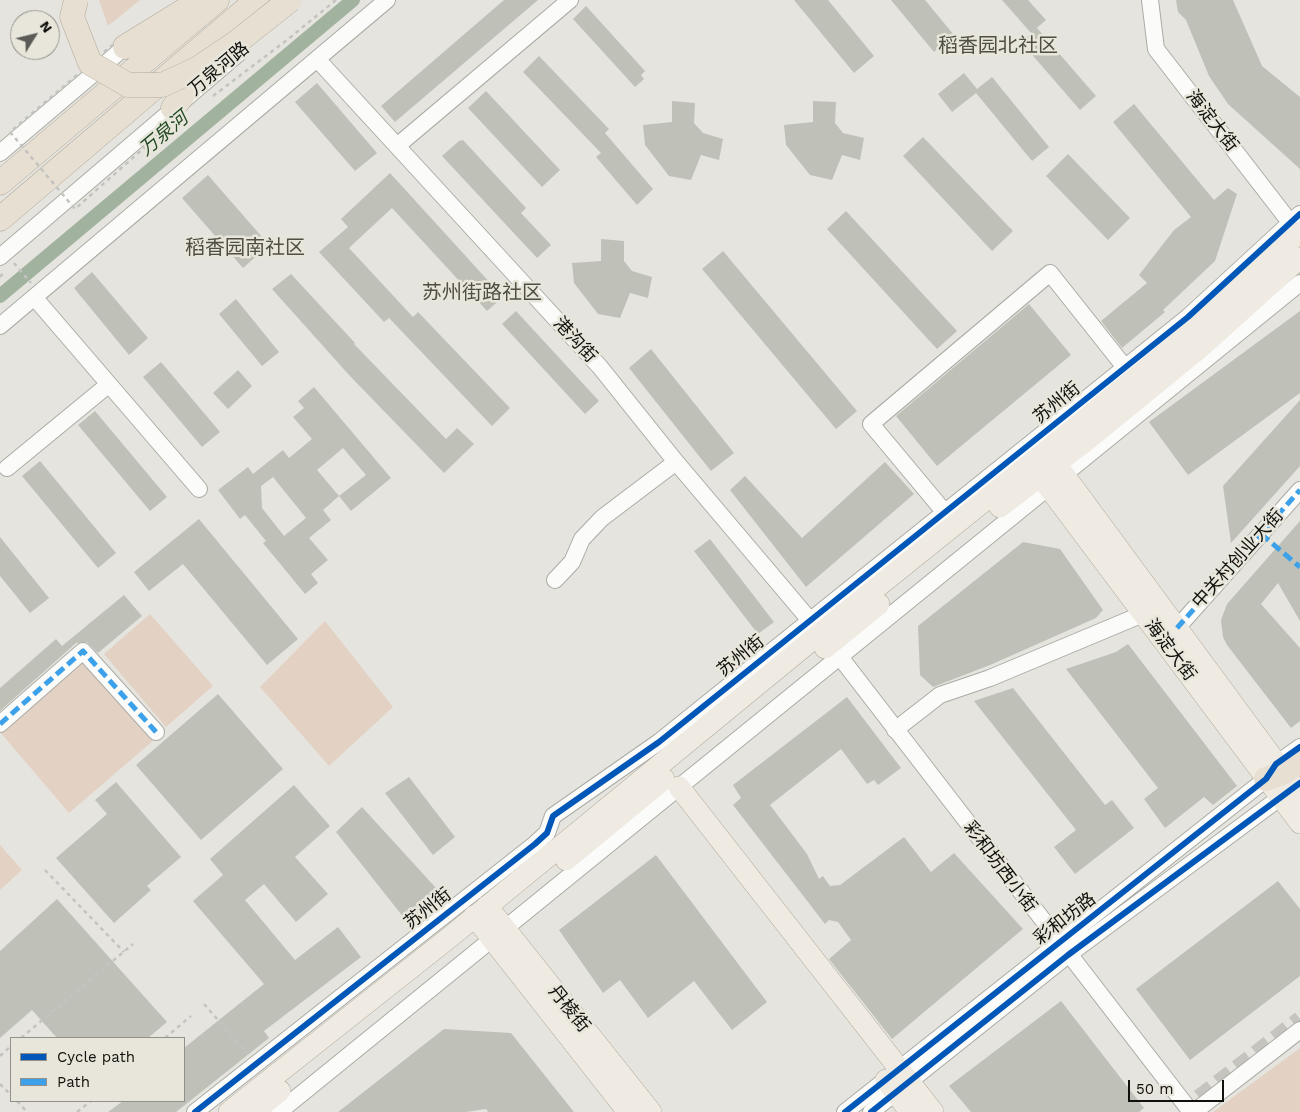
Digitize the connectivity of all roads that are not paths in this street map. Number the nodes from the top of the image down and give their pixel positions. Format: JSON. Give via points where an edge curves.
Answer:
{"nodes":[{"id":1,"x":76,"y":0,"type":"edge"},
{"id":2,"x":180,"y":0,"type":"edge"},
{"id":3,"x":200,"y":0,"type":"edge"},
{"id":4,"x":217,"y":0,"type":"edge"},
{"id":5,"x":290,"y":0,"type":"edge"},
{"id":6,"x":302,"y":0,"type":"edge"},
{"id":7,"x":387,"y":0,"type":"edge"},
{"id":8,"x":570,"y":0,"type":"edge"},
{"id":9,"x":1150,"y":0,"type":"edge"},
{"id":10,"x":254,"y":2,"type":"edge"},
{"id":11,"x":120,"y":45,"type":"junction"},
{"id":12,"x":317,"y":59,"type":"junction"},
{"id":13,"x":173,"y":118,"type":"junction"},
{"id":14,"x":398,"y":146,"type":"junction"},
{"id":15,"x":0,"y":153,"type":"edge"},
{"id":16,"x":0,"y":183,"type":"edge"},
{"id":17,"x":0,"y":218,"type":"edge"},
{"id":18,"x":1297,"y":225,"type":"edge"},
{"id":19,"x":1300,"y":258,"type":"edge"},
{"id":20,"x":6,"y":259,"type":"edge"},
{"id":21,"x":1300,"y":283,"type":"edge"},
{"id":22,"x":37,"y":295,"type":"junction"},
{"id":23,"x":0,"y":326,"type":"edge"},
{"id":24,"x":1130,"y":373,"type":"junction"},
{"id":25,"x":108,"y":385,"type":"junction"},
{"id":26,"x":676,"y":462,"type":"junction"},
{"id":27,"x":7,"y":468,"type":"dead end"},
{"id":28,"x":1048,"y":469,"type":"junction"},
{"id":29,"x":199,"y":489,"type":"dead end"},
{"id":30,"x":1300,"y":490,"type":"edge"},
{"id":31,"x":950,"y":518,"type":"junction"},
{"id":32,"x":555,"y":580,"type":"dead end"},
{"id":33,"x":1143,"y":614,"type":"junction"},
{"id":34,"x":1177,"y":628,"type":"junction"},
{"id":35,"x":825,"y":639,"type":"junction"},
{"id":36,"x":0,"y":724,"type":"edge"},
{"id":37,"x":896,"y":730,"type":"junction"},
{"id":38,"x":156,"y":732,"type":"dead end"},
{"id":39,"x":1300,"y":747,"type":"edge"},
{"id":40,"x":1287,"y":780,"type":"edge"},
{"id":41,"x":679,"y":787,"type":"junction"},
{"id":42,"x":1300,"y":823,"type":"edge"},
{"id":43,"x":489,"y":922,"type":"junction"},
{"id":44,"x":1064,"y":949,"type":"junction"},
{"id":45,"x":1300,"y":1030,"type":"edge"},
{"id":46,"x":898,"y":1080,"type":"junction"},
{"id":47,"x":195,"y":1112,"type":"edge"},
{"id":48,"x":229,"y":1112,"type":"edge"},
{"id":49,"x":253,"y":1112,"type":"edge"},
{"id":50,"x":279,"y":1112,"type":"edge"},
{"id":51,"x":628,"y":1112,"type":"edge"},
{"id":52,"x":651,"y":1112,"type":"edge"},
{"id":53,"x":845,"y":1112,"type":"edge"},
{"id":54,"x":871,"y":1112,"type":"edge"},
{"id":55,"x":910,"y":1112,"type":"edge"},
{"id":56,"x":933,"y":1112,"type":"edge"},
{"id":57,"x":1192,"y":1112,"type":"edge"}],
"edges":[{"from":1,"to":5,"type":"highway","bridge":true,"via":[[72,17],[90,63],[128,85],[162,85],[197,69]]},
{"from":2,"to":11,"type":"street"},
{"from":3,"to":11,"type":"highway"},
{"from":4,"to":16,"type":"highway"},
{"from":6,"to":13,"type":"street","name":"万泉河路"},
{"from":7,"to":12,"type":"street"},
{"from":8,"to":14,"type":"street"},
{"from":9,"to":18,"type":"street","name":"海淀大街","via":[[1156,49]]},
{"from":10,"to":13,"type":"highway"},
{"from":10,"to":17,"type":"highway","name":"万泉河路"},
{"from":11,"to":15,"type":"street"},
{"from":12,"to":14,"type":"street","name":"港沟街"},
{"from":12,"to":22,"type":"street"},
{"from":13,"to":20,"type":"street","name":"万泉河路"},
{"from":14,"to":26,"type":"street","name":"港沟街","via":[[600,367]]},
{"from":18,"to":24,"type":"main road","name":"苏州街","via":[[1192,330]]},
{"from":19,"to":28,"type":"main road","name":"苏州街","via":[[1202,346]]},
{"from":21,"to":28,"type":"street","name":"苏州街"},
{"from":22,"to":23,"type":"street"},
{"from":22,"to":25,"type":"street"},
{"from":24,"to":28,"type":"main road","name":"苏州街"},
{"from":24,"to":31,"type":"street","name":"苏州街"},
{"from":24,"to":31,"type":"street","via":[[1050,273],[871,424]]},
{"from":25,"to":27,"type":"street"},
{"from":25,"to":29,"type":"street"},
{"from":26,"to":32,"type":"street","via":[[602,518],[582,539],[572,562]]},
{"from":26,"to":35,"type":"street","name":"港沟街"},
{"from":28,"to":31,"type":"main road","name":"苏州街"},
{"from":28,"to":33,"type":"main road","name":"海淀大街"},
{"from":28,"to":34,"type":"main road","name":"海淀大街"},
{"from":28,"to":35,"type":"main road","name":"苏州街"},
{"from":30,"to":34,"type":"street","name":"中关村创业大街"},
{"from":31,"to":35,"type":"main road","name":"苏州街"},
{"from":33,"to":37,"type":"street","via":[[990,678],[940,695]]},
{"from":33,"to":40,"type":"main road","name":"海淀大街"},
{"from":34,"to":40,"type":"main road","name":"海淀大街"},
{"from":35,"to":37,"type":"street","name":"彩和坊西小街"},
{"from":35,"to":41,"type":"street","name":"苏州街"},
{"from":35,"to":43,"type":"main road","name":"苏州街","via":[[629,810]]},
{"from":35,"to":47,"type":"street","name":"苏州街","via":[[659,742],[553,816],[547,833],[535,844]]},
{"from":36,"to":38,"type":"street","via":[[83,651]]},
{"from":37,"to":44,"type":"street","name":"彩和坊西小街"},
{"from":39,"to":40,"type":"street","name":"彩和坊路"},
{"from":40,"to":42,"type":"main road","name":"海淀大街"},
{"from":40,"to":44,"type":"street","name":"彩和坊路"},
{"from":40,"to":44,"type":"street","name":"彩和坊路"},
{"from":41,"to":43,"type":"street","name":"苏州街"},
{"from":41,"to":46,"type":"main road"},
{"from":43,"to":48,"type":"main road","name":"苏州街"},
{"from":43,"to":49,"type":"main road","name":"苏州街"},
{"from":43,"to":50,"type":"street","name":"苏州街"},
{"from":43,"to":51,"type":"main road","name":"丹棱街"},
{"from":43,"to":52,"type":"main road","name":"丹棱街"},
{"from":44,"to":46,"type":"street","name":"彩和坊路"},
{"from":44,"to":57,"type":"street","name":"彩和坊西小街"},
{"from":45,"to":57,"type":"street"},
{"from":46,"to":53,"type":"street","name":"彩和坊路"},
{"from":46,"to":54,"type":"street","name":"彩和坊路"},
{"from":46,"to":55,"type":"main road"},
{"from":46,"to":56,"type":"main road"}]}
